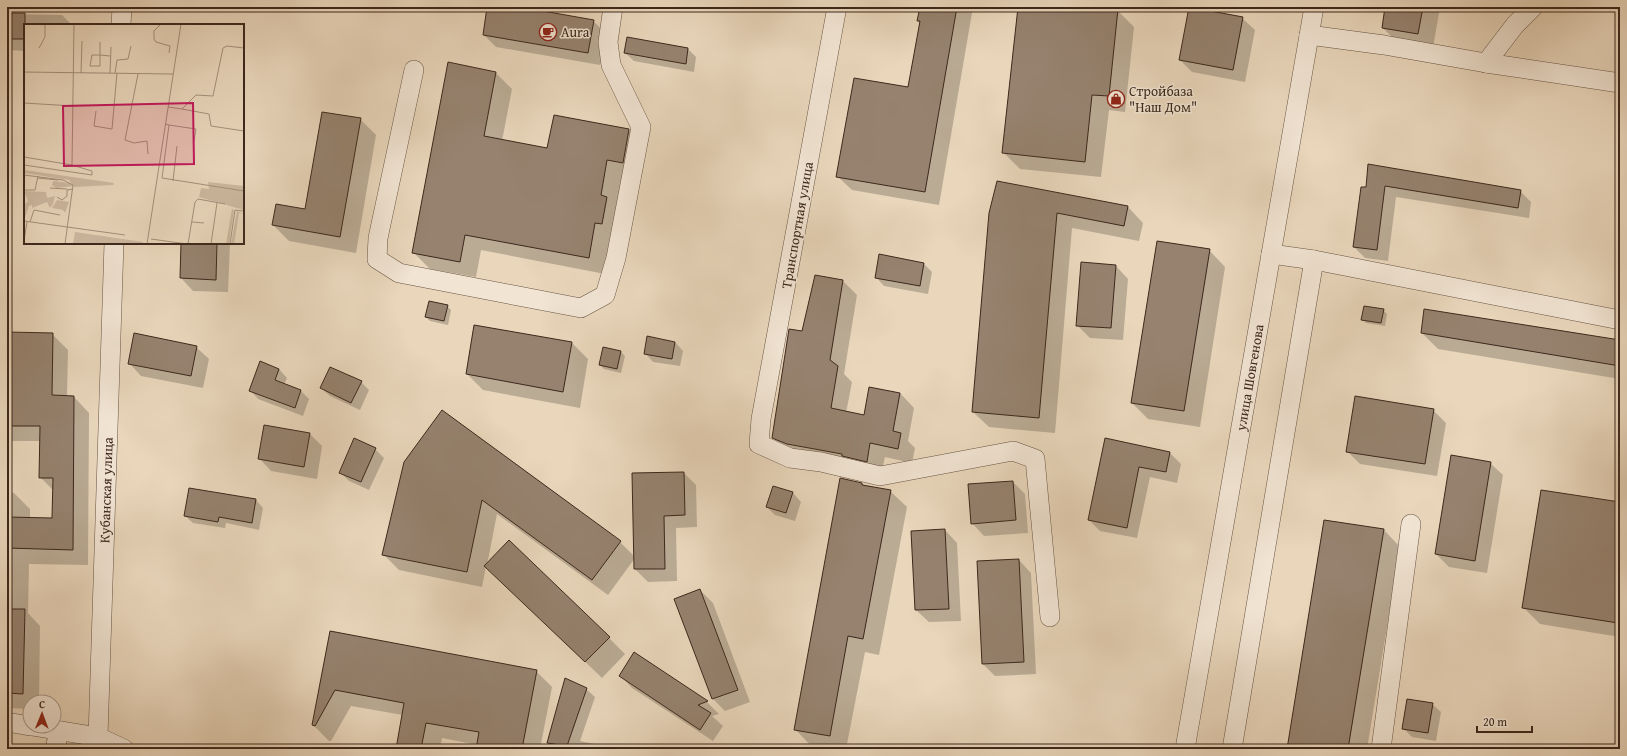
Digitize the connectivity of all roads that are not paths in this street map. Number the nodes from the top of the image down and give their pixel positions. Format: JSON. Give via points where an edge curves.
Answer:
{"nodes":[{"id":1,"x":122,"y":7,"type":"edge"},
{"id":2,"x":613,"y":7,"type":"edge"},
{"id":3,"x":837,"y":7,"type":"edge"},
{"id":4,"x":1314,"y":7,"type":"edge"},
{"id":5,"x":1533,"y":7,"type":"edge"},
{"id":6,"x":121,"y":24,"type":"edge"},
{"id":7,"x":1309,"y":35,"type":"junction"},
{"id":8,"x":1486,"y":63,"type":"junction"},
{"id":9,"x":414,"y":70,"type":"dead end"},
{"id":10,"x":1620,"y":83,"type":"edge"},
{"id":11,"x":114,"y":244,"type":"edge"},
{"id":12,"x":1271,"y":254,"type":"junction"},
{"id":13,"x":1314,"y":260,"type":"junction"},
{"id":14,"x":1620,"y":320,"type":"edge"},
{"id":15,"x":1411,"y":524,"type":"dead end"},
{"id":16,"x":1050,"y":617,"type":"dead end"},
{"id":17,"x":7,"y":722,"type":"edge"},
{"id":18,"x":22,"y":724,"type":"edge"},
{"id":19,"x":62,"y":731,"type":"edge"},
{"id":20,"x":58,"y":734,"type":"edge"},
{"id":21,"x":98,"y":737,"type":"junction"},
{"id":22,"x":55,"y":749,"type":"edge"},
{"id":23,"x":124,"y":749,"type":"edge"},
{"id":24,"x":1185,"y":749,"type":"edge"},
{"id":25,"x":1232,"y":749,"type":"edge"},
{"id":26,"x":1381,"y":749,"type":"edge"}],
"edges":[{"from":1,"to":6,"type":"street"},
{"from":2,"to":9,"type":"street","via":[[608,42],[611,65],[641,127],[616,258],[605,295],[581,308],[399,273],[377,259],[378,238]]},
{"from":3,"to":16,"type":"street","name":"Транспортная улица","via":[[761,419],[759,444],[790,458],[821,462],[880,476],[1013,451],[1035,459]]},
{"from":4,"to":7,"type":"street","name":"улица Шовгенова"},
{"from":5,"to":8,"type":"street","via":[[1514,25]]},
{"from":7,"to":8,"type":"street"},
{"from":7,"to":12,"type":"street","name":"улица Шовгенова"},
{"from":8,"to":10,"type":"street"},
{"from":11,"to":21,"type":"street","name":"Кубанская улица"},
{"from":12,"to":13,"type":"street"},
{"from":12,"to":24,"type":"street","name":"улица Шовгенова"},
{"from":13,"to":14,"type":"street"},
{"from":13,"to":25,"type":"street"},
{"from":15,"to":26,"type":"street"},
{"from":17,"to":18,"type":"street"},
{"from":19,"to":21,"type":"street"},
{"from":20,"to":22,"type":"street"},
{"from":21,"to":23,"type":"street"}]}
